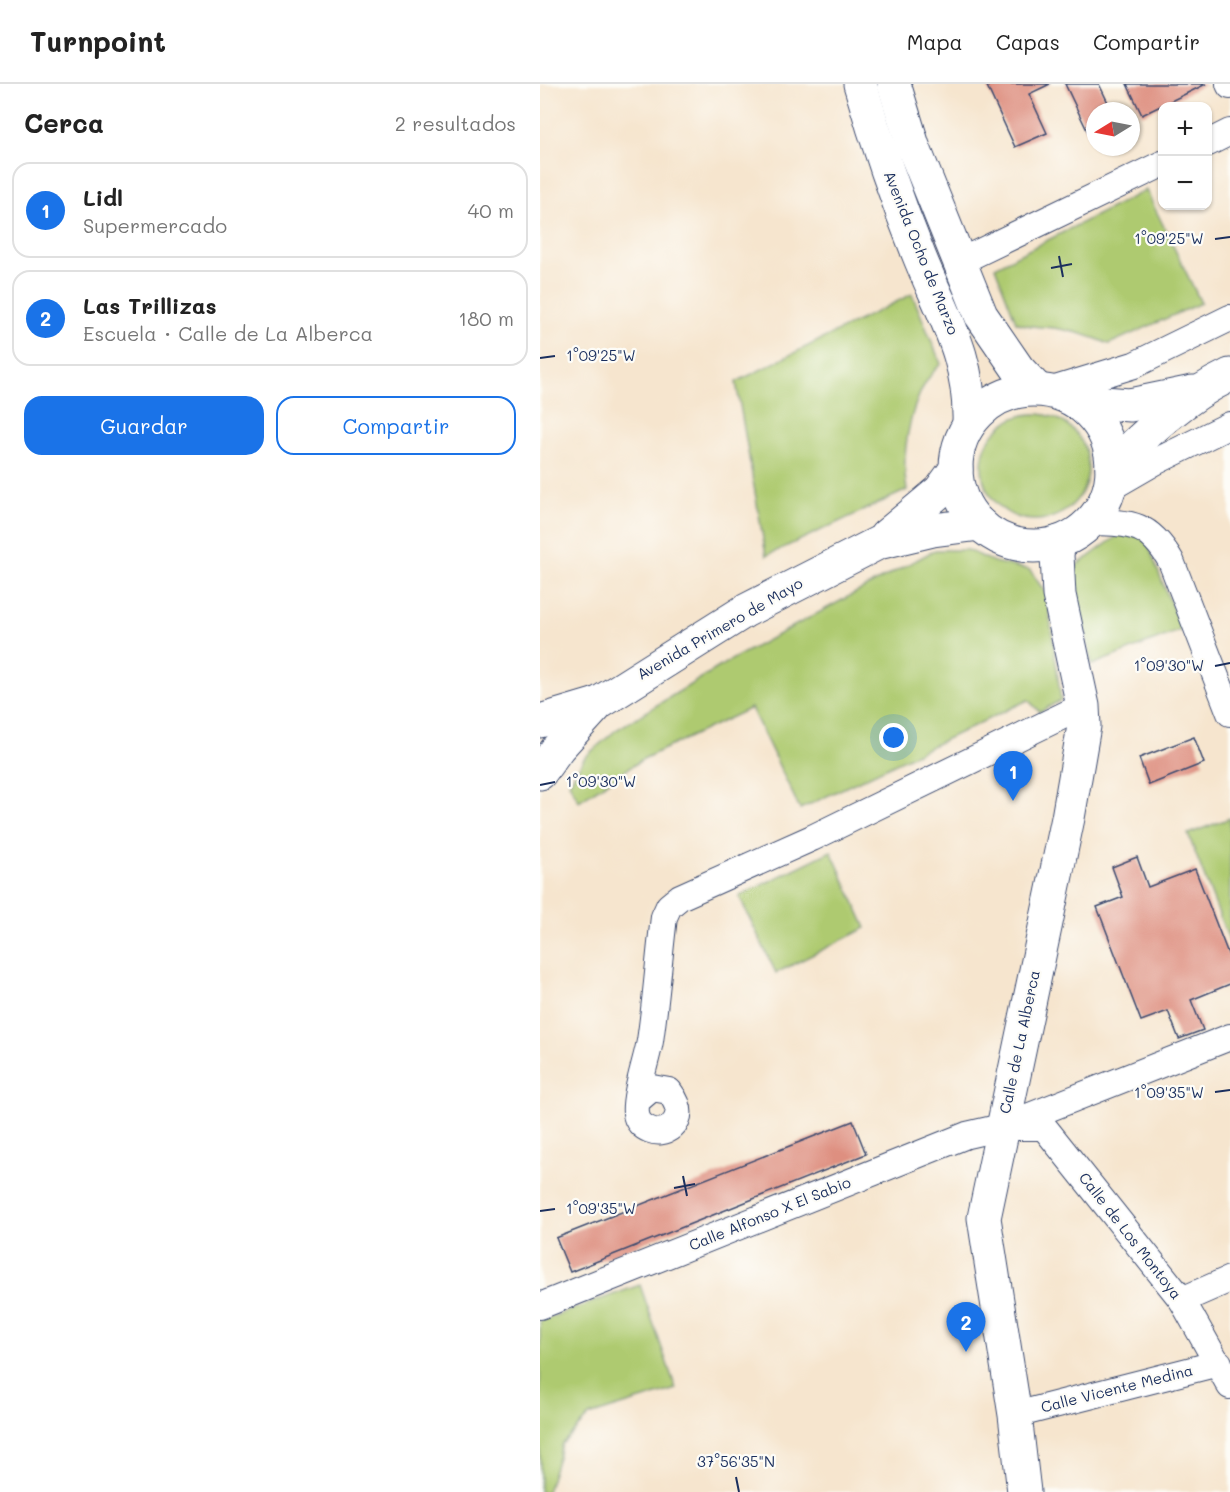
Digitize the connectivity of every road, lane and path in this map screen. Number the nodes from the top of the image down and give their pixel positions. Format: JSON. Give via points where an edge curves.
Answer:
{"nodes":[{"id":1,"x":860,"y":84,"type":"edge"},
{"id":2,"x":894,"y":84,"type":"edge"},
{"id":3,"x":1230,"y":132,"type":"edge"},
{"id":4,"x":1212,"y":141,"type":"edge"},
{"id":5,"x":1158,"y":166,"type":"edge"},
{"id":6,"x":959,"y":262,"type":"junction"},
{"id":7,"x":1230,"y":318,"type":"edge"},
{"id":8,"x":1230,"y":375,"type":"edge"},
{"id":9,"x":1199,"y":390,"type":"junction"},
{"id":10,"x":1054,"y":394,"type":"junction"},
{"id":11,"x":969,"y":424,"type":"junction"},
{"id":12,"x":1230,"y":425,"type":"edge"},
{"id":13,"x":956,"y":469,"type":"junction"},
{"id":14,"x":1111,"y":477,"type":"junction"},
{"id":15,"x":1091,"y":522,"type":"junction"},
{"id":16,"x":980,"y":524,"type":"junction"},
{"id":17,"x":878,"y":543,"type":"junction"},
{"id":18,"x":1045,"y":544,"type":"junction"},
{"id":19,"x":599,"y":703,"type":"junction"},
{"id":20,"x":1083,"y":706,"type":"junction"},
{"id":21,"x":1230,"y":713,"type":"edge"},
{"id":22,"x":540,"y":721,"type":"edge"},
{"id":23,"x":540,"y":773,"type":"edge"},
{"id":24,"x":1230,"y":1037,"type":"edge"},
{"id":25,"x":649,"y":1042,"type":"junction"},
{"id":26,"x":669,"y":1091,"type":"junction"},
{"id":27,"x":638,"y":1100,"type":"junction"},
{"id":28,"x":1002,"y":1127,"type":"junction"},
{"id":29,"x":1230,"y":1279,"type":"edge"},
{"id":30,"x":1182,"y":1300,"type":"junction"},
{"id":31,"x":540,"y":1306,"type":"edge"},
{"id":32,"x":1224,"y":1375,"type":"edge"},
{"id":33,"x":1015,"y":1414,"type":"junction"},
{"id":34,"x":1024,"y":1492,"type":"edge"}],
"edges":[{"from":1,"to":11,"type":"main road","name":"Avenida Ocho de Marzo","via":[[920,259],[962,357]]},
{"from":2,"to":6,"type":"main road","via":[[913,146]]},
{"from":3,"to":4,"type":"street"},
{"from":5,"to":6,"type":"street"},
{"from":6,"to":10,"type":"main road","via":[[991,333],[1018,369]]},
{"from":7,"to":10,"type":"street","via":[[1134,365]]},
{"from":8,"to":9,"type":"main road"},
{"from":9,"to":10,"type":"main road","via":[[1130,405],[1108,405]]},
{"from":9,"to":14,"type":"main road","via":[[1155,426]]},
{"from":10,"to":11,"type":"main road","via":[[1021,390],[999,398]]},
{"from":10,"to":14,"type":"main road","via":[[1095,419],[1108,441]]},
{"from":11,"to":13,"type":"main road","via":[[959,446]]},
{"from":12,"to":14,"type":"street","via":[[1155,462]]},
{"from":13,"to":16,"type":"main road","via":[[967,508]]},
{"from":13,"to":17,"type":"main road","name":"Avenida Primero de Mayo","via":[[920,510]]},
{"from":14,"to":15,"type":"main road","via":[[1102,506]]},
{"from":15,"to":18,"type":"main road"},
{"from":15,"to":21,"type":"street","via":[[1140,526],[1160,542]]},
{"from":16,"to":17,"type":"main road","name":"Avenida Primero de Mayo"},
{"from":16,"to":18,"type":"main road","via":[[1004,540]]},
{"from":17,"to":19,"type":"main road","name":"Avenida Primero de Mayo","via":[[745,611]]},
{"from":18,"to":20,"type":"main road","name":"Calle de La Alberca","via":[[1046,564],[1059,596]]},
{"from":19,"to":22,"type":"main road","name":"Avenida Primero de Mayo"},
{"from":19,"to":23,"type":"main road","name":"Avenida Primero de Mayo"},
{"from":20,"to":25,"type":"street","via":[[669,906],[664,917]]},
{"from":20,"to":28,"type":"main road","name":"Calle de La Alberca","via":[[1078,764]]},
{"from":24,"to":28,"type":"street"},
{"from":25,"to":26,"type":"street"},
{"from":25,"to":27,"type":"street"},
{"from":26,"to":27,"type":"street","via":[[652,1088]]},
{"from":26,"to":27,"type":"street","via":[[678,1102],[679,1117],[670,1129],[656,1132],[643,1127],[635,1114]]},
{"from":28,"to":30,"type":"street","name":"Calle de Los Montoya","via":[[1044,1127]]},
{"from":28,"to":31,"type":"street","name":"Calle Alfonso X El Sabio","via":[[967,1135]]},
{"from":28,"to":33,"type":"main road","name":"Calle de La Alberca","via":[[984,1218]]},
{"from":29,"to":30,"type":"street"},
{"from":30,"to":32,"type":"street","name":"Calle de Los Montoya"},
{"from":32,"to":33,"type":"street","name":"Calle Vicente Medina"},
{"from":33,"to":34,"type":"main road","name":"Calle de La Alberca"}]}
